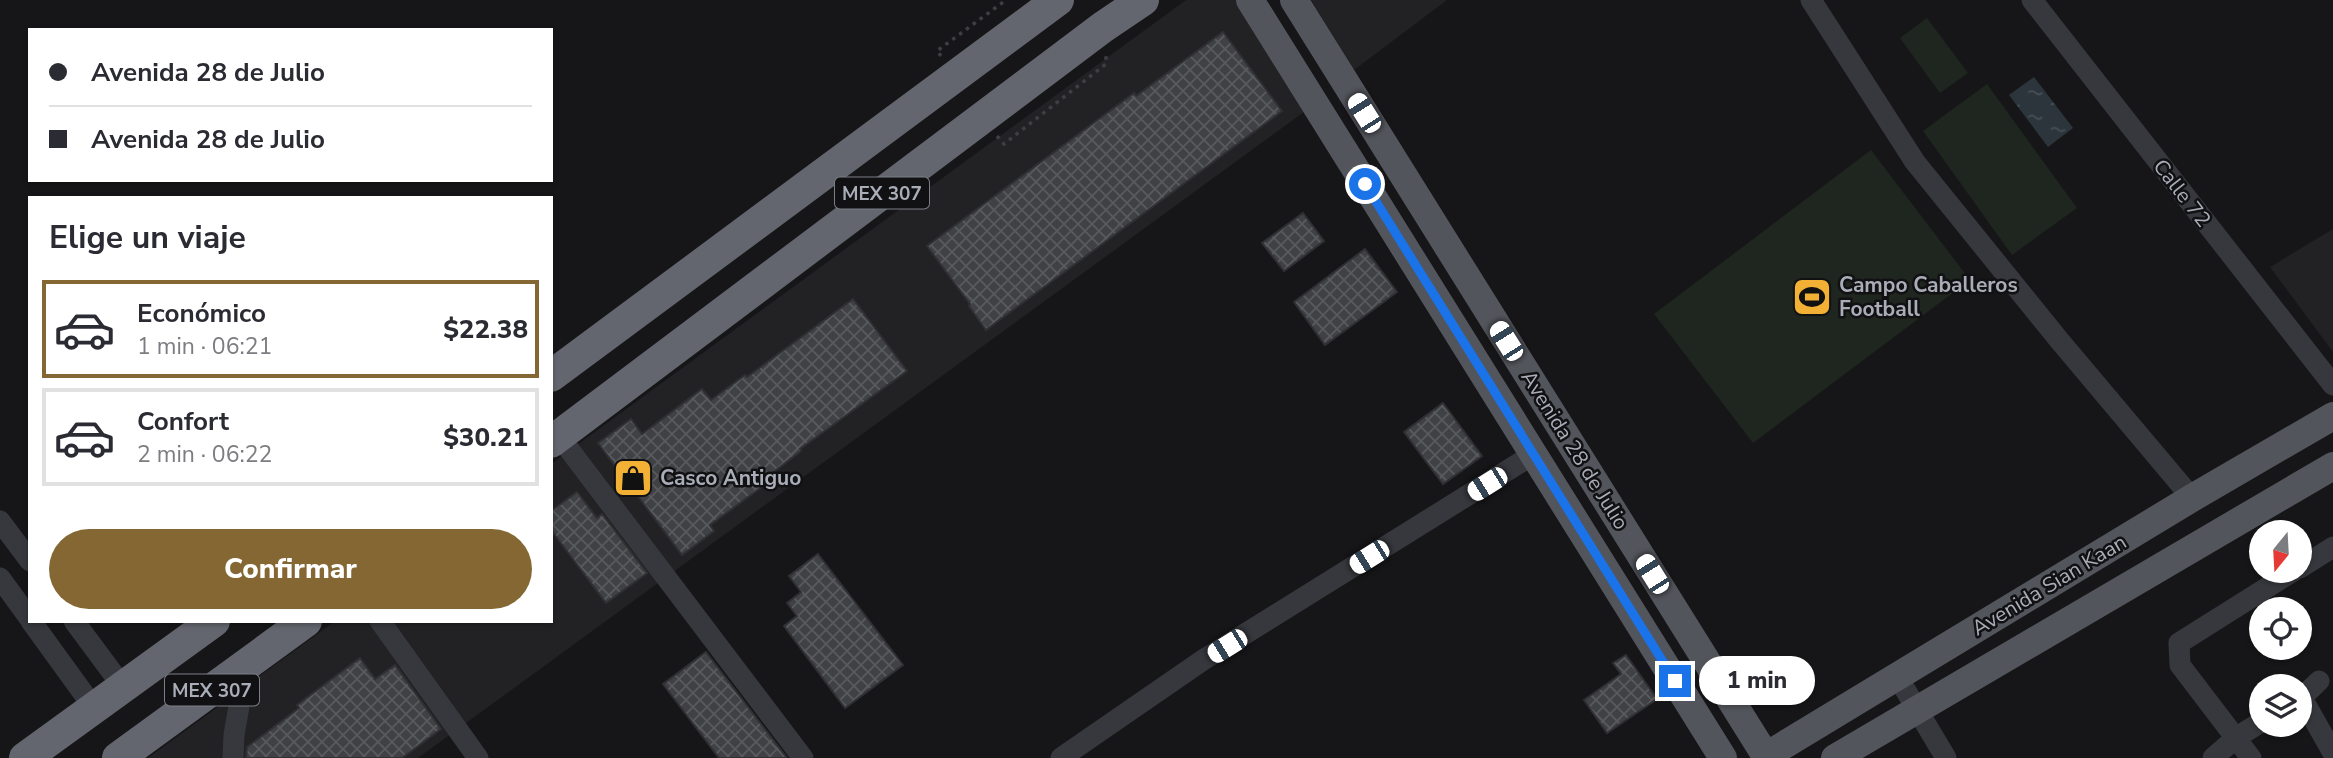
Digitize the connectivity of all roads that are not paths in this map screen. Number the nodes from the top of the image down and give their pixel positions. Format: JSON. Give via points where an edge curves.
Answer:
{"nodes":[{"id":1,"x":1058,"y":0,"type":"edge"},
{"id":2,"x":1143,"y":0,"type":"edge"},
{"id":3,"x":1250,"y":0,"type":"edge"},
{"id":4,"x":1294,"y":0,"type":"edge"},
{"id":5,"x":1811,"y":0,"type":"edge"},
{"id":6,"x":2032,"y":0,"type":"edge"},
{"id":7,"x":1034,"y":10,"type":"edge"},
{"id":8,"x":594,"y":344,"type":"junction"},
{"id":9,"x":553,"y":375,"type":"edge"},
{"id":10,"x":2333,"y":385,"type":"edge"},
{"id":11,"x":622,"y":388,"type":"junction"},
{"id":12,"x":2329,"y":426,"type":"edge"},
{"id":13,"x":555,"y":439,"type":"edge"},
{"id":14,"x":1534,"y":454,"type":"junction"},
{"id":15,"x":2333,"y":466,"type":"edge"},
{"id":16,"x":2192,"y":498,"type":"junction"},
{"id":17,"x":0,"y":521,"type":"edge"},
{"id":18,"x":2333,"y":547,"type":"edge"},
{"id":19,"x":1638,"y":551,"type":"junction"},
{"id":20,"x":28,"y":558,"type":"edge"},
{"id":21,"x":2312,"y":560,"type":"edge"},
{"id":22,"x":1607,"y":571,"type":"junction"},
{"id":23,"x":0,"y":578,"type":"edge"},
{"id":24,"x":2275,"y":583,"type":"edge"},
{"id":25,"x":28,"y":616,"type":"edge"},
{"id":26,"x":33,"y":623,"type":"edge"},
{"id":27,"x":75,"y":623,"type":"edge"},
{"id":28,"x":211,"y":623,"type":"edge"},
{"id":29,"x":303,"y":623,"type":"edge"},
{"id":30,"x":381,"y":623,"type":"edge"},
{"id":31,"x":246,"y":665,"type":"junction"},
{"id":32,"x":1897,"y":677,"type":"junction"},
{"id":33,"x":2319,"y":681,"type":"dead end"},
{"id":34,"x":122,"y":687,"type":"junction"},
{"id":35,"x":2312,"y":688,"type":"edge"},
{"id":36,"x":94,"y":708,"type":"junction"},
{"id":37,"x":1917,"y":710,"type":"junction"},
{"id":38,"x":2312,"y":718,"type":"edge"},
{"id":39,"x":2249,"y":730,"type":"edge"},
{"id":40,"x":2237,"y":737,"type":"junction"},
{"id":41,"x":2333,"y":753,"type":"edge"},
{"id":42,"x":1711,"y":754,"type":"edge"},
{"id":43,"x":1766,"y":757,"type":"edge"},
{"id":44,"x":25,"y":758,"type":"edge"},
{"id":45,"x":118,"y":758,"type":"edge"},
{"id":46,"x":233,"y":758,"type":"edge"},
{"id":47,"x":478,"y":758,"type":"edge"},
{"id":48,"x":803,"y":758,"type":"edge"},
{"id":49,"x":1061,"y":758,"type":"edge"},
{"id":50,"x":1835,"y":758,"type":"edge"},
{"id":51,"x":1946,"y":758,"type":"edge"},
{"id":52,"x":2213,"y":758,"type":"edge"},
{"id":53,"x":2251,"y":758,"type":"edge"}],
"edges":[{"from":1,"to":7,"type":"highway","number":"MEX 307"},
{"from":2,"to":11,"type":"highway","number":"MEX 307"},
{"from":3,"to":14,"type":"main road","name":"Avenida 28 de Julio"},
{"from":4,"to":19,"type":"main road","name":"Avenida 28 de Julio"},
{"from":5,"to":16,"type":"street","via":[[1914,162]]},
{"from":6,"to":10,"type":"street","name":"Calle 72"},
{"from":7,"to":8,"type":"highway","number":"MEX 307"},
{"from":8,"to":9,"type":"highway","number":"MEX 307"},
{"from":8,"to":11,"type":"highway","via":[[615,355],[624,377]]},
{"from":11,"to":13,"type":"highway","number":"MEX 307"},
{"from":12,"to":16,"type":"main road","name":"Avenida Sian Kaan"},
{"from":13,"to":48,"type":"street"},
{"from":14,"to":22,"type":"main road","name":"Avenida 28 de Julio"},
{"from":14,"to":49,"type":"street","via":[[1203,660]]},
{"from":15,"to":37,"type":"main road","name":"Avenida Sian Kaan"},
{"from":16,"to":32,"type":"main road","name":"Avenida Sian Kaan"},
{"from":17,"to":20,"type":"street"},
{"from":18,"to":21,"type":"street"},
{"from":19,"to":22,"type":"main road","via":[[1617,552]]},
{"from":19,"to":43,"type":"main road","name":"Avenida 28 de Julio"},
{"from":22,"to":42,"type":"main road","name":"Avenida 28 de Julio"},
{"from":23,"to":25,"type":"street"},
{"from":24,"to":40,"type":"street","via":[[2179,643],[2180,665]]},
{"from":26,"to":36,"type":"street"},
{"from":27,"to":34,"type":"street"},
{"from":28,"to":34,"type":"highway","number":"MEX 307"},
{"from":29,"to":31,"type":"highway","number":"MEX 307"},
{"from":30,"to":47,"type":"street"},
{"from":31,"to":45,"type":"highway","number":"MEX 307"},
{"from":31,"to":46,"type":"street"},
{"from":32,"to":37,"type":"street"},
{"from":32,"to":43,"type":"main road","name":"Avenida Sian Kaan"},
{"from":33,"to":35,"type":"street"},
{"from":34,"to":36,"type":"highway","number":"MEX 307"},
{"from":36,"to":44,"type":"highway","number":"MEX 307"},
{"from":37,"to":50,"type":"main road","name":"Avenida Sian Kaan"},
{"from":37,"to":51,"type":"street"},
{"from":38,"to":41,"type":"street"},
{"from":39,"to":40,"type":"street"},
{"from":40,"to":52,"type":"street"},
{"from":40,"to":53,"type":"street"}]}
